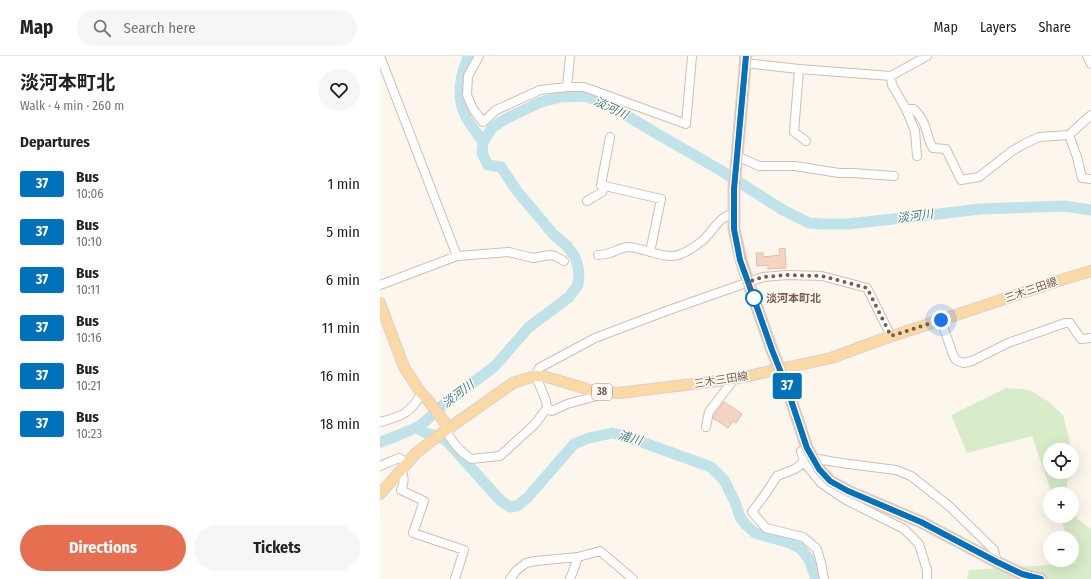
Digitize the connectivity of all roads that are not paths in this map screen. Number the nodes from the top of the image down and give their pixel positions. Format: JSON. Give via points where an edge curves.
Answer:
{"nodes":[{"id":1,"x":380,"y":56,"type":"edge"},
{"id":2,"x":479,"y":56,"type":"edge"},
{"id":3,"x":570,"y":56,"type":"edge"},
{"id":4,"x":692,"y":56,"type":"edge"},
{"id":5,"x":927,"y":56,"type":"edge"},
{"id":6,"x":1087,"y":56,"type":"edge"},
{"id":7,"x":745,"y":60,"type":"edge"},
{"id":8,"x":1091,"y":64,"type":"edge"},
{"id":9,"x":799,"y":69,"type":"junction"},
{"id":10,"x":891,"y":76,"type":"junction"},
{"id":11,"x":567,"y":87,"type":"junction"},
{"id":12,"x":906,"y":109,"type":"junction"},
{"id":13,"x":1091,"y":115,"type":"edge"},
{"id":14,"x":1069,"y":135,"type":"junction"},
{"id":15,"x":610,"y":136,"type":"dead end"},
{"id":16,"x":806,"y":141,"type":"dead end"},
{"id":17,"x":917,"y":156,"type":"dead end"},
{"id":18,"x":737,"y":158,"type":"junction"},
{"id":19,"x":894,"y":176,"type":"dead end"},
{"id":20,"x":1091,"y":179,"type":"edge"},
{"id":21,"x":605,"y":186,"type":"junction"},
{"id":22,"x":587,"y":201,"type":"dead end"},
{"id":23,"x":734,"y":214,"type":"junction"},
{"id":24,"x":650,"y":252,"type":"junction"},
{"id":25,"x":457,"y":256,"type":"junction"},
{"id":26,"x":598,"y":256,"type":"dead end"},
{"id":27,"x":564,"y":261,"type":"dead end"},
{"id":28,"x":1091,"y":271,"type":"edge"},
{"id":29,"x":748,"y":282,"type":"junction"},
{"id":30,"x":380,"y":285,"type":"edge"},
{"id":31,"x":380,"y":303,"type":"edge"},
{"id":32,"x":941,"y":320,"type":"junction"},
{"id":33,"x":891,"y":336,"type":"junction"},
{"id":34,"x":1091,"y":338,"type":"edge"},
{"id":35,"x":779,"y":369,"type":"junction"},
{"id":36,"x":536,"y":376,"type":"junction"},
{"id":37,"x":734,"y":379,"type":"junction"},
{"id":38,"x":597,"y":392,"type":"junction"},
{"id":39,"x":424,"y":396,"type":"junction"},
{"id":40,"x":547,"y":408,"type":"junction"},
{"id":41,"x":380,"y":422,"type":"edge"},
{"id":42,"x":706,"y":427,"type":"dead end"},
{"id":43,"x":446,"y":428,"type":"junction"},
{"id":44,"x":808,"y":456,"type":"junction"},
{"id":45,"x":380,"y":466,"type":"edge"},
{"id":46,"x":404,"y":466,"type":"junction"},
{"id":47,"x":380,"y":494,"type":"edge"},
{"id":48,"x":578,"y":557,"type":"junction"},
{"id":49,"x":997,"y":562,"type":"junction"},
{"id":50,"x":455,"y":579,"type":"edge"},
{"id":51,"x":510,"y":579,"type":"edge"},
{"id":52,"x":570,"y":579,"type":"edge"},
{"id":53,"x":633,"y":579,"type":"edge"},
{"id":54,"x":824,"y":579,"type":"edge"},
{"id":55,"x":927,"y":579,"type":"edge"},
{"id":56,"x":1041,"y":579,"type":"edge"}],
"edges":[{"from":1,"to":25,"type":"street"},
{"from":2,"to":11,"type":"street","via":[[468,76],[467,95],[472,109],[483,122],[496,110],[540,90]]},
{"from":3,"to":11,"type":"street"},
{"from":4,"to":11,"type":"street","via":[[686,124],[584,87]]},
{"from":5,"to":10,"type":"street"},
{"from":6,"to":8,"type":"street"},
{"from":7,"to":9,"type":"street"},
{"from":7,"to":18,"type":"highway"},
{"from":9,"to":10,"type":"street"},
{"from":9,"to":16,"type":"street","via":[[794,132]]},
{"from":10,"to":12,"type":"street","via":[[892,85]]},
{"from":12,"to":14,"type":"street","via":[[914,109],[922,118],[929,142],[933,148],[946,149],[961,180],[979,178],[1012,151],[1039,137]]},
{"from":12,"to":17,"type":"street","via":[[915,131]]},
{"from":13,"to":14,"type":"street"},
{"from":14,"to":20,"type":"street","via":[[1082,178]]},
{"from":15,"to":21,"type":"street","via":[[601,185]]},
{"from":18,"to":19,"type":"street","via":[[759,166],[795,166],[840,173]]},
{"from":18,"to":23,"type":"highway"},
{"from":21,"to":22,"type":"street","via":[[602,192]]},
{"from":21,"to":24,"type":"street","via":[[661,199]]},
{"from":23,"to":24,"type":"street","via":[[728,214],[721,219],[702,242],[681,254],[668,256]]},
{"from":23,"to":29,"type":"highway","via":[[740,260]]},
{"from":24,"to":26,"type":"street","via":[[628,247]]},
{"from":25,"to":27,"type":"street","via":[[509,252],[533,258],[550,255]]},
{"from":25,"to":30,"type":"street"},
{"from":28,"to":32,"type":"main road","name":"三木三田線","number":"38"},
{"from":29,"to":33,"type":"street","via":[[763,277],[787,275],[822,276],[867,288]]},
{"from":29,"to":35,"type":"highway"},
{"from":29,"to":36,"type":"street","via":[[595,338],[539,368]]},
{"from":31,"to":39,"type":"main road","via":[[404,368]]},
{"from":32,"to":33,"type":"main road","name":"三木三田線","number":"38"},
{"from":32,"to":34,"type":"street","via":[[953,355],[956,360],[963,363],[1008,343],[1070,322],[1081,339]]},
{"from":33,"to":35,"type":"main road","name":"三木三田線","number":"38","via":[[830,358]]},
{"from":35,"to":37,"type":"main road","name":"三木三田線","number":"38"},
{"from":35,"to":44,"type":"highway"},
{"from":36,"to":38,"type":"main road","name":"三木三田線","number":"38"},
{"from":36,"to":40,"type":"street"},
{"from":36,"to":43,"type":"main road","name":"三木三田線","number":"38","via":[[513,383]]},
{"from":37,"to":38,"type":"main road","name":"三木三田線","number":"38","via":[[619,393]]},
{"from":37,"to":42,"type":"street","via":[[709,412]]},
{"from":38,"to":40,"type":"street","via":[[593,398],[567,404],[552,411]]},
{"from":39,"to":41,"type":"street","via":[[397,418]]},
{"from":39,"to":43,"type":"main road"},
{"from":40,"to":43,"type":"street","via":[[535,424],[500,456],[471,459],[449,438]]},
{"from":43,"to":46,"type":"main road","name":"三木三田線","number":"38"},
{"from":44,"to":49,"type":"highway","via":[[830,481],[921,522]]},
{"from":44,"to":49,"type":"street","via":[[896,470],[911,476],[949,506],[994,550]]},
{"from":44,"to":54,"type":"street","via":[[795,469],[777,476],[752,512],[766,528],[803,536],[817,548]]},
{"from":44,"to":55,"type":"street","via":[[820,483],[846,500],[904,529],[919,544],[927,570]]},
{"from":45,"to":46,"type":"street","via":[[399,458]]},
{"from":46,"to":47,"type":"main road","name":"三木三田線","number":"38"},
{"from":46,"to":50,"type":"street","via":[[404,484],[401,490],[424,501],[413,533],[464,550]]},
{"from":48,"to":51,"type":"street","via":[[526,563]]},
{"from":48,"to":52,"type":"street"},
{"from":48,"to":53,"type":"street","via":[[600,551]]},
{"from":49,"to":56,"type":"highway","via":[[1022,574]]}]}
